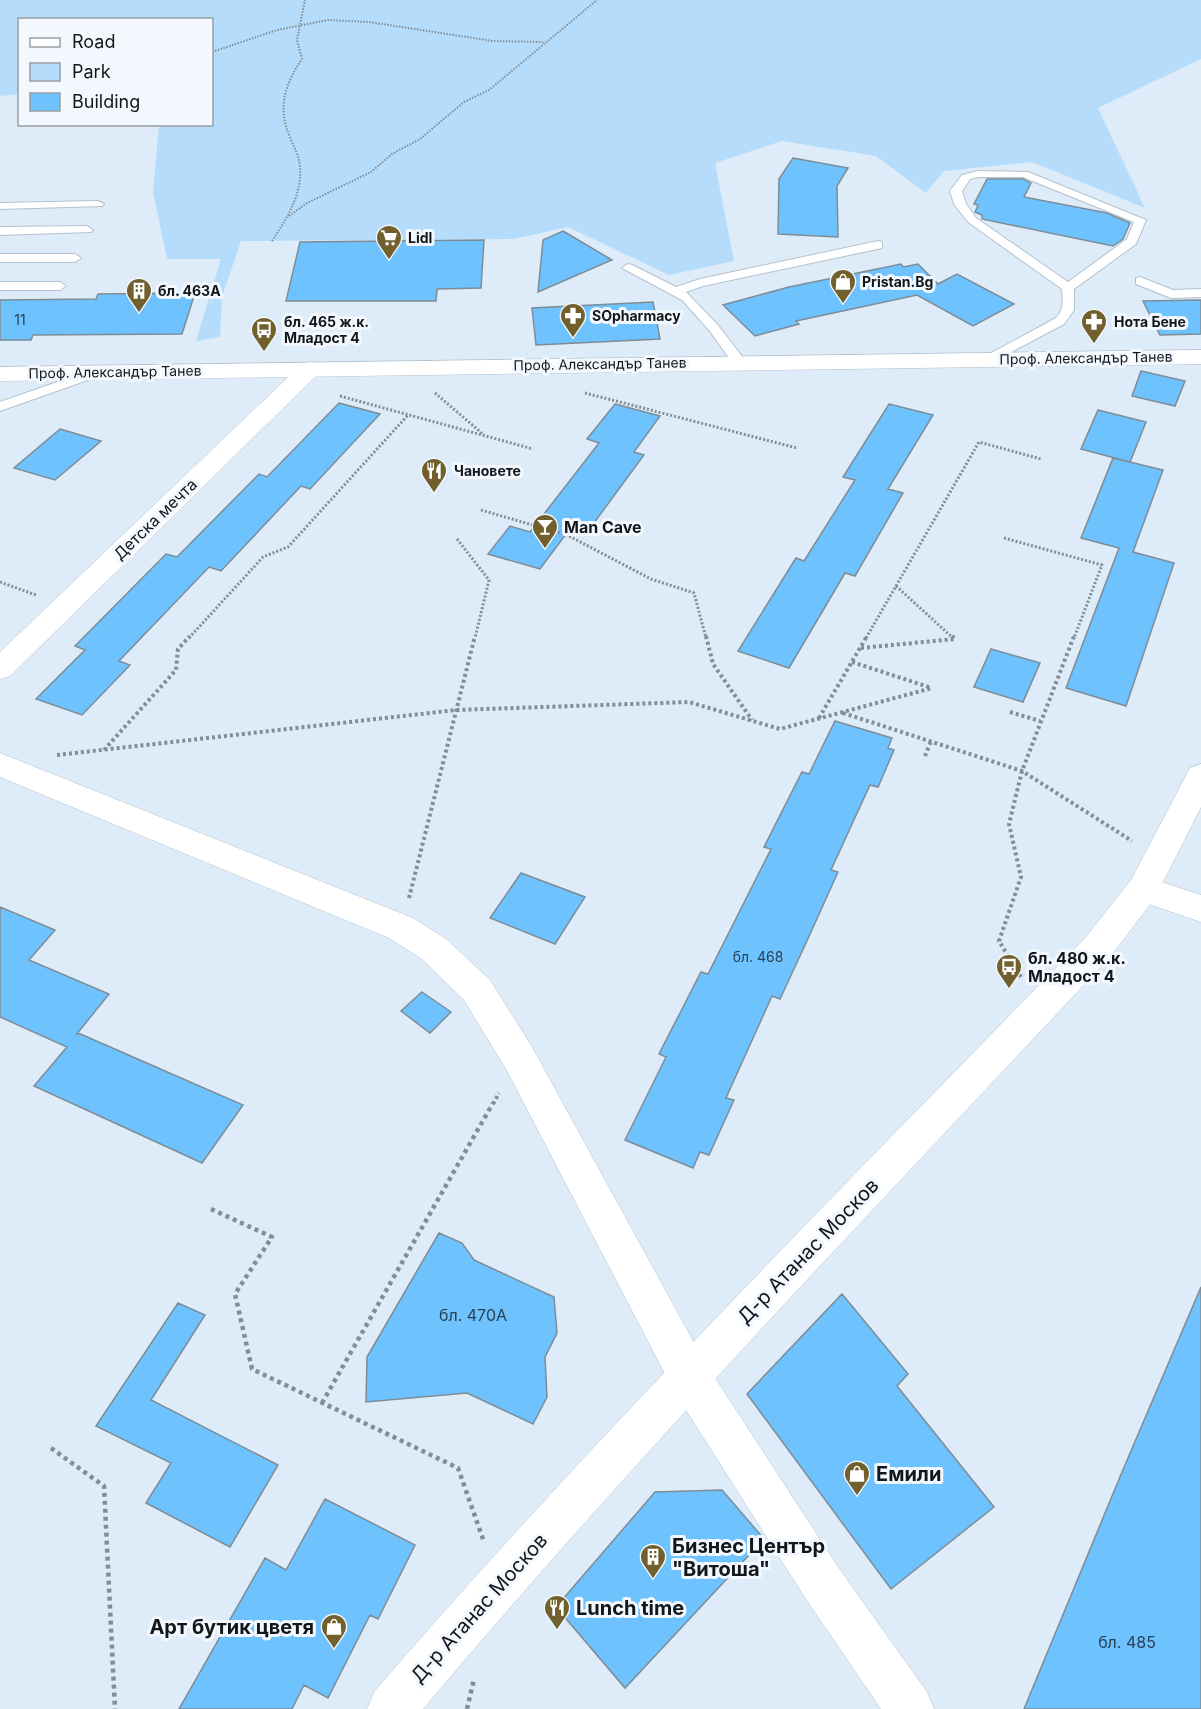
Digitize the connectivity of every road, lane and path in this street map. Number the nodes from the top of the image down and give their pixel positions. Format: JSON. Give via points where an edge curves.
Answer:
{"nodes":[{"id":1,"x":305,"y":0,"type":"edge"},
{"id":2,"x":597,"y":0,"type":"edge"},
{"id":3,"x":301,"y":25,"type":"junction"},
{"id":4,"x":543,"y":42,"type":"junction"},
{"id":5,"x":213,"y":52,"type":"edge"},
{"id":6,"x":98,"y":204,"type":"dead end"},
{"id":7,"x":0,"y":206,"type":"edge"},
{"id":8,"x":290,"y":216,"type":"junction"},
{"id":9,"x":87,"y":230,"type":"dead end"},
{"id":10,"x":0,"y":231,"type":"edge"},
{"id":11,"x":272,"y":241,"type":"dead end"},
{"id":12,"x":878,"y":245,"type":"dead end"},
{"id":13,"x":0,"y":258,"type":"edge"},
{"id":14,"x":75,"y":258,"type":"dead end"},
{"id":15,"x":628,"y":268,"type":"dead end"},
{"id":16,"x":1140,"y":281,"type":"dead end"},
{"id":17,"x":0,"y":286,"type":"edge"},
{"id":18,"x":60,"y":286,"type":"dead end"},
{"id":19,"x":1068,"y":288,"type":"junction"},
{"id":20,"x":677,"y":291,"type":"junction"},
{"id":21,"x":1201,"y":293,"type":"edge"},
{"id":22,"x":1201,"y":357,"type":"edge"},
{"id":23,"x":989,"y":360,"type":"junction"},
{"id":24,"x":739,"y":362,"type":"junction"},
{"id":25,"x":405,"y":367,"type":"junction"},
{"id":26,"x":342,"y":368,"type":"junction"},
{"id":27,"x":310,"y":369,"type":"junction"},
{"id":28,"x":97,"y":372,"type":"junction"},
{"id":29,"x":0,"y":374,"type":"edge"},
{"id":30,"x":581,"y":392,"type":"dead end"},
{"id":31,"x":0,"y":407,"type":"edge"},
{"id":32,"x":408,"y":415,"type":"junction"},
{"id":33,"x":484,"y":436,"type":"junction"},
{"id":34,"x":797,"y":448,"type":"dead end"},
{"id":35,"x":534,"y":449,"type":"dead end"},
{"id":36,"x":1041,"y":459,"type":"dead end"},
{"id":37,"x":481,"y":510,"type":"dead end"},
{"id":38,"x":1004,"y":538,"type":"dead end"},
{"id":39,"x":457,"y":539,"type":"dead end"},
{"id":40,"x":896,"y":586,"type":"junction"},
{"id":41,"x":860,"y":648,"type":"junction"},
{"id":42,"x":852,"y":662,"type":"junction"},
{"id":43,"x":0,"y":669,"type":"edge"},
{"id":44,"x":456,"y":710,"type":"junction"},
{"id":45,"x":842,"y":712,"type":"junction"},
{"id":46,"x":1010,"y":712,"type":"dead end"},
{"id":47,"x":819,"y":719,"type":"junction"},
{"id":48,"x":752,"y":721,"type":"junction"},
{"id":49,"x":1041,"y":721,"type":"junction"},
{"id":50,"x":931,"y":741,"type":"junction"},
{"id":51,"x":104,"y":750,"type":"junction"},
{"id":52,"x":925,"y":756,"type":"dead end"},
{"id":53,"x":46,"y":757,"type":"dead end"},
{"id":54,"x":0,"y":764,"type":"edge"},
{"id":55,"x":1022,"y":771,"type":"junction"},
{"id":56,"x":1201,"y":776,"type":"edge"},
{"id":57,"x":1127,"y":839,"type":"dead end"},
{"id":58,"x":1143,"y":890,"type":"junction"},
{"id":59,"x":1201,"y":909,"type":"edge"},
{"id":60,"x":402,"y":928,"type":"junction"},
{"id":61,"x":1041,"y":1008,"type":"junction"},
{"id":62,"x":519,"y":1058,"type":"junction"},
{"id":63,"x":211,"y":1209,"type":"dead end"},
{"id":64,"x":689,"y":1376,"type":"junction"},
{"id":65,"x":322,"y":1402,"type":"junction"},
{"id":66,"x":51,"y":1448,"type":"dead end"},
{"id":67,"x":498,"y":1585,"type":"junction"},
{"id":68,"x":115,"y":1709,"type":"edge"},
{"id":69,"x":391,"y":1709,"type":"edge"},
{"id":70,"x":910,"y":1709,"type":"edge"}],
"edges":[{"from":1,"to":3,"type":"path"},
{"from":2,"to":4,"type":"path"},
{"from":3,"to":4,"type":"path","via":[[342,20],[480,40]]},
{"from":3,"to":5,"type":"path"},
{"from":3,"to":8,"type":"path","via":[[297,40],[302,59],[286,81],[282,113],[300,160]]},
{"from":4,"to":8,"type":"path","via":[[503,79],[464,102],[420,139],[392,154],[371,172],[307,203]]},
{"from":6,"to":7,"type":"lane"},
{"from":8,"to":11,"type":"path"},
{"from":9,"to":10,"type":"lane"},
{"from":12,"to":20,"type":"lane"},
{"from":13,"to":14,"type":"lane"},
{"from":15,"to":20,"type":"lane"},
{"from":16,"to":21,"type":"lane","via":[[1171,294]]},
{"from":17,"to":18,"type":"lane"},
{"from":19,"to":19,"type":"lane","via":[[972,220],[956,191],[966,177],[1024,174],[1140,220],[1132,241]]},
{"from":19,"to":23,"type":"lane","via":[[1068,314]]},
{"from":20,"to":24,"type":"lane","via":[[713,327]]},
{"from":22,"to":23,"type":"street","name":"Проф. Александър Танев"},
{"from":23,"to":24,"type":"street","name":"Проф. Александър Танев"},
{"from":24,"to":25,"type":"street","name":"Проф. Александър Танев"},
{"from":25,"to":26,"type":"street","name":"Проф. Александър Танев"},
{"from":25,"to":33,"type":"path"},
{"from":26,"to":27,"type":"street","name":"Проф. Александър Танев"},
{"from":26,"to":32,"type":"path","via":[[340,396]]},
{"from":27,"to":28,"type":"street","name":"Проф. Александър Танев"},
{"from":27,"to":43,"type":"street","name":"Детска мечта"},
{"from":28,"to":29,"type":"street","name":"Проф. Александър Танев"},
{"from":28,"to":31,"type":"lane"},
{"from":30,"to":34,"type":"path"},
{"from":32,"to":33,"type":"path"},
{"from":32,"to":51,"type":"path","via":[[288,547],[264,557],[178,649],[176,670]]},
{"from":33,"to":35,"type":"path"},
{"from":36,"to":40,"type":"path","via":[[979,442]]},
{"from":37,"to":48,"type":"path","via":[[567,536],[651,579],[694,593],[713,664]]},
{"from":38,"to":49,"type":"path","via":[[1102,565]]},
{"from":39,"to":44,"type":"path","via":[[489,580]]},
{"from":40,"to":41,"type":"path"},
{"from":40,"to":41,"type":"path","via":[[955,639]]},
{"from":41,"to":42,"type":"path"},
{"from":42,"to":45,"type":"path","via":[[932,688]]},
{"from":42,"to":47,"type":"path"},
{"from":44,"to":48,"type":"path","via":[[689,702]]},
{"from":44,"to":51,"type":"path"},
{"from":44,"to":60,"type":"path"},
{"from":45,"to":47,"type":"path"},
{"from":45,"to":50,"type":"path"},
{"from":46,"to":49,"type":"path"},
{"from":47,"to":48,"type":"path","via":[[780,729]]},
{"from":49,"to":55,"type":"path"},
{"from":50,"to":52,"type":"path"},
{"from":50,"to":55,"type":"path"},
{"from":51,"to":53,"type":"path"},
{"from":54,"to":60,"type":"street"},
{"from":55,"to":57,"type":"path"},
{"from":55,"to":61,"type":"path","via":[[1009,824],[1021,877],[999,940]]},
{"from":56,"to":58,"type":"street","name":"Д-р Атанас Москов"},
{"from":58,"to":59,"type":"street"},
{"from":58,"to":61,"type":"street","name":"Д-р Атанас Москов","via":[[1098,947]]},
{"from":60,"to":62,"type":"street","via":[[434,949],[477,990]]},
{"from":61,"to":64,"type":"street","name":"Д-р Атанас Москов"},
{"from":62,"to":64,"type":"street"},
{"from":62,"to":65,"type":"path"},
{"from":63,"to":65,"type":"path","via":[[272,1237],[236,1294],[252,1369]]},
{"from":64,"to":67,"type":"street","name":"Д-р Атанас Москов"},
{"from":64,"to":70,"type":"street","via":[[822,1583]]},
{"from":65,"to":67,"type":"path","via":[[458,1468]]},
{"from":66,"to":68,"type":"path","via":[[104,1486]]},
{"from":67,"to":69,"type":"street","name":"Д-р Атанас Москов"}]}
